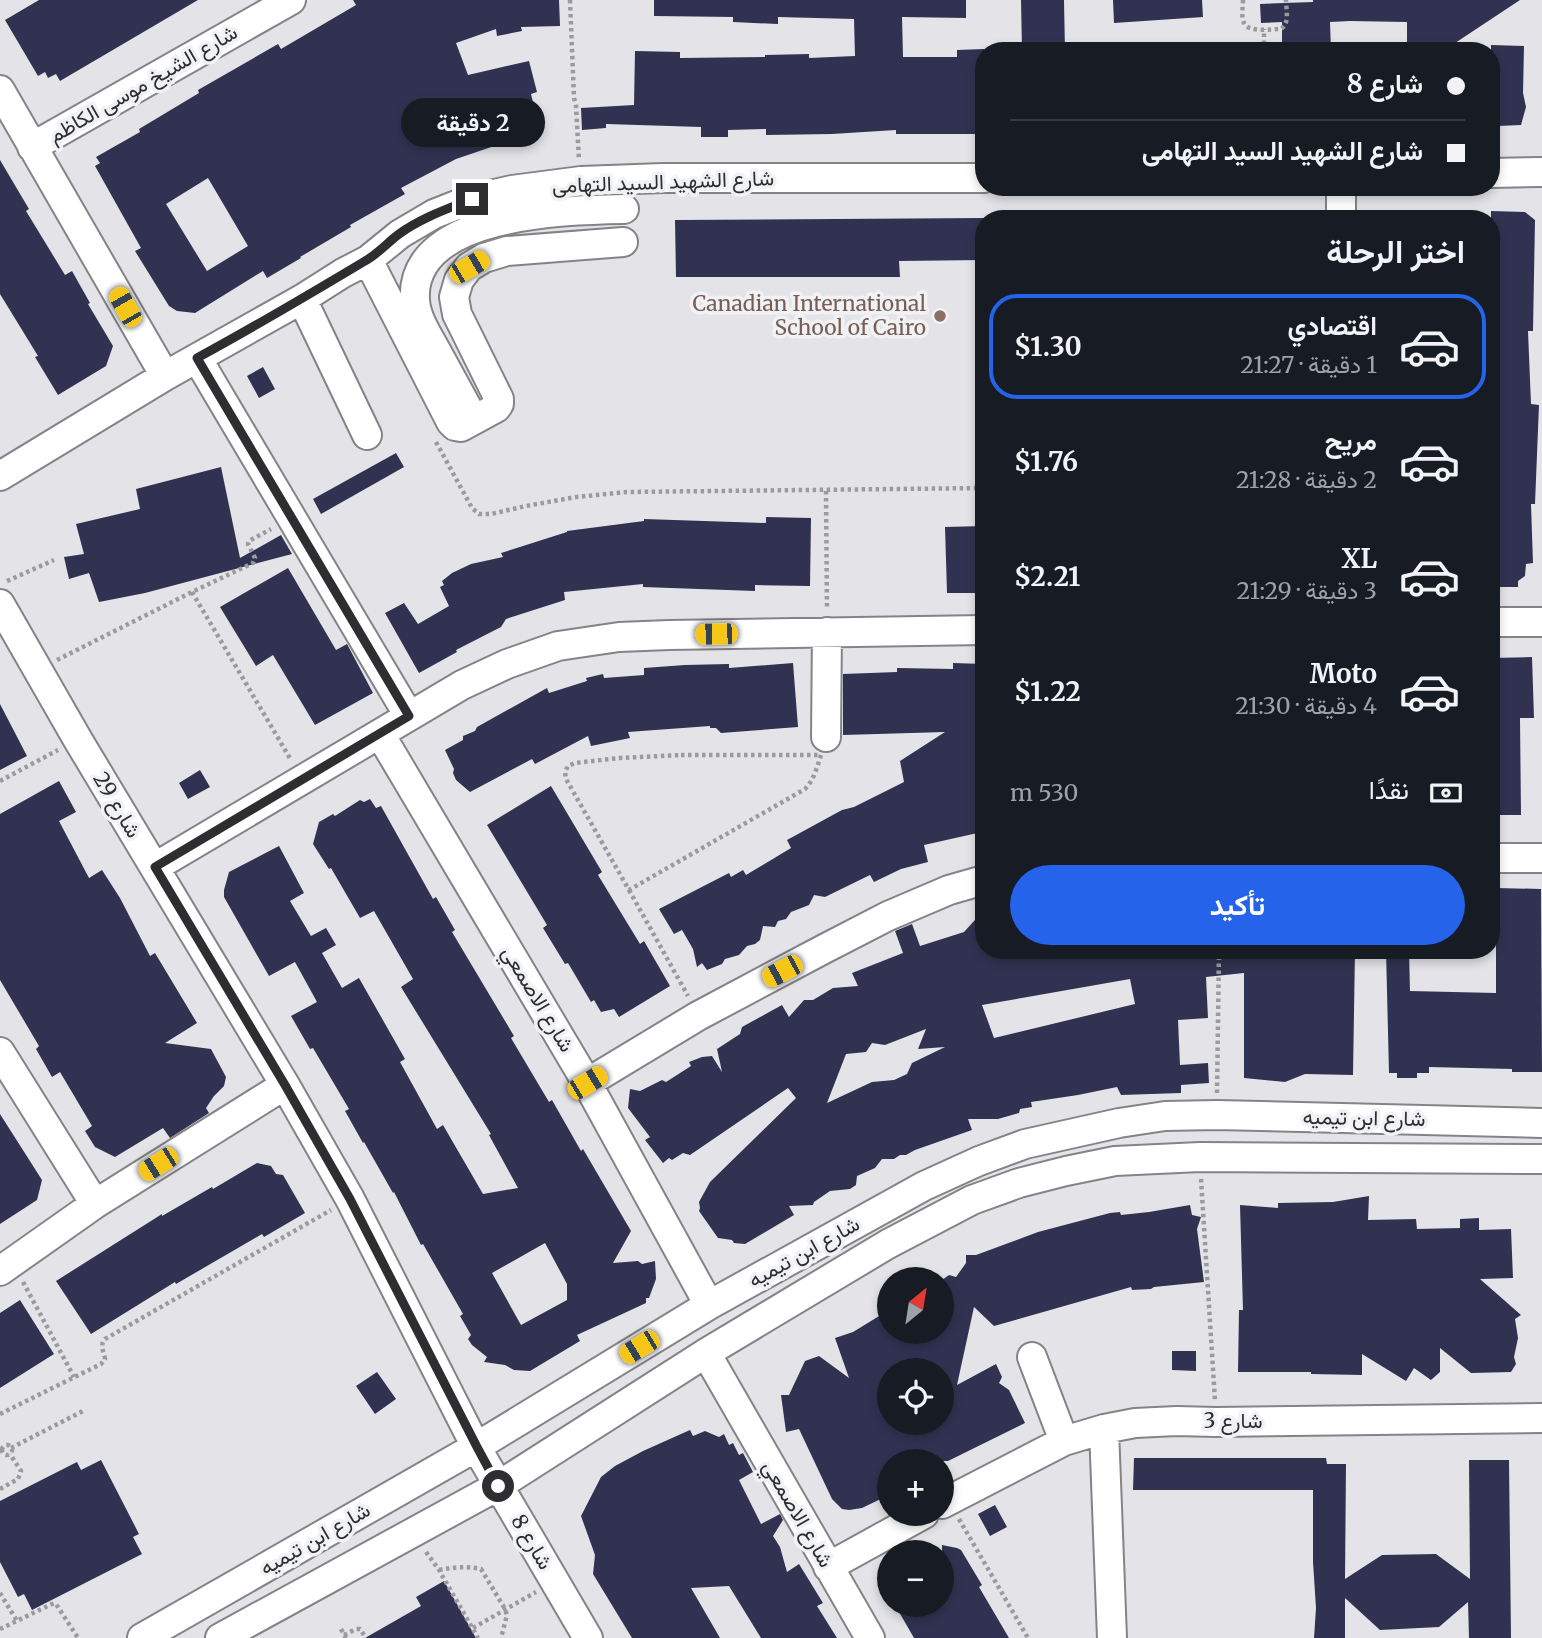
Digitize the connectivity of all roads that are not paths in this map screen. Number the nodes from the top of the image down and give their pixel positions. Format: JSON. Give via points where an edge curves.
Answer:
{"nodes":[{"id":1,"x":291,"y":0,"type":"edge"},
{"id":2,"x":0,"y":90,"type":"edge"},
{"id":3,"x":32,"y":146,"type":"junction"},
{"id":4,"x":1542,"y":172,"type":"edge"},
{"id":5,"x":1500,"y":173,"type":"edge"},
{"id":6,"x":975,"y":178,"type":"edge"},
{"id":7,"x":624,"y":225,"type":"dead end"},
{"id":8,"x":368,"y":260,"type":"junction"},
{"id":9,"x":302,"y":299,"type":"junction"},
{"id":10,"x":197,"y":358,"type":"junction"},
{"id":11,"x":165,"y":376,"type":"junction"},
{"id":12,"x":367,"y":435,"type":"dead end"},
{"id":13,"x":0,"y":476,"type":"edge"},
{"id":14,"x":0,"y":604,"type":"edge"},
{"id":15,"x":1500,"y":622,"type":"edge"},
{"id":16,"x":1542,"y":622,"type":"edge"},
{"id":17,"x":975,"y":630,"type":"edge"},
{"id":18,"x":827,"y":632,"type":"junction"},
{"id":19,"x":409,"y":716,"type":"junction"},
{"id":20,"x":380,"y":734,"type":"junction"},
{"id":21,"x":827,"y":737,"type":"dead end"},
{"id":22,"x":1500,"y":858,"type":"edge"},
{"id":23,"x":1542,"y":858,"type":"edge"},
{"id":24,"x":155,"y":867,"type":"junction"},
{"id":25,"x":975,"y":883,"type":"edge"},
{"id":26,"x":0,"y":1052,"type":"edge"},
{"id":27,"x":587,"y":1083,"type":"junction"},
{"id":28,"x":285,"y":1085,"type":"junction"},
{"id":29,"x":1542,"y":1123,"type":"edge"},
{"id":30,"x":1542,"y":1159,"type":"edge"},
{"id":31,"x":94,"y":1204,"type":"junction"},
{"id":32,"x":6,"y":1267,"type":"edge"},
{"id":33,"x":709,"y":1305,"type":"junction"},
{"id":34,"x":706,"y":1353,"type":"junction"},
{"id":35,"x":1032,"y":1357,"type":"dead end"},
{"id":36,"x":1542,"y":1418,"type":"edge"},
{"id":37,"x":1104,"y":1429,"type":"junction"},
{"id":38,"x":1064,"y":1441,"type":"junction"},
{"id":39,"x":477,"y":1447,"type":"junction"},
{"id":40,"x":498,"y":1486,"type":"junction"},
{"id":41,"x":954,"y":1497,"type":"edge"},
{"id":42,"x":902,"y":1526,"type":"edge"},
{"id":43,"x":828,"y":1567,"type":"junction"},
{"id":44,"x":142,"y":1638,"type":"edge"},
{"id":45,"x":220,"y":1638,"type":"edge"},
{"id":46,"x":588,"y":1638,"type":"edge"},
{"id":47,"x":870,"y":1638,"type":"edge"},
{"id":48,"x":1112,"y":1638,"type":"edge"}],
"edges":[{"from":1,"to":3,"type":"street","name":"شارع الشيخ موسى الكاظم"},
{"from":2,"to":3,"type":"street"},
{"from":3,"to":11,"type":"street"},
{"from":4,"to":5,"type":"street"},
{"from":6,"to":8,"type":"street","name":"شارع الشهيد السيد التهامى","via":[[663,178],[581,181],[512,190],[434,214]]},
{"from":7,"to":8,"type":"street","via":[[576,226],[502,237],[451,258],[439,270],[433,286],[436,319],[479,417],[461,427],[451,422]]},
{"from":8,"to":9,"type":"street","name":"شارع الشهيد السيد التهامى"},
{"from":9,"to":10,"type":"street","name":"شارع الشهيد السيد التهامى"},
{"from":9,"to":12,"type":"street"},
{"from":10,"to":11,"type":"street","name":"شارع الشهيد السيد التهامى"},
{"from":10,"to":19,"type":"street"},
{"from":11,"to":13,"type":"street","name":"شارع الشهيد السيد التهامى"},
{"from":14,"to":24,"type":"street","name":"شارع 29"},
{"from":15,"to":16,"type":"street"},
{"from":17,"to":18,"type":"street"},
{"from":18,"to":19,"type":"street","via":[[631,637],[558,646],[462,685]]},
{"from":18,"to":21,"type":"street"},
{"from":19,"to":20,"type":"street"},
{"from":20,"to":24,"type":"street"},
{"from":20,"to":27,"type":"street","name":"شارع الاصمعي"},
{"from":22,"to":23,"type":"street"},
{"from":24,"to":28,"type":"street","name":"شارع 29"},
{"from":25,"to":27,"type":"street","via":[[888,916],[698,1016]]},
{"from":26,"to":31,"type":"street"},
{"from":27,"to":33,"type":"street","name":"شارع الاصمعي"},
{"from":28,"to":31,"type":"street"},
{"from":28,"to":39,"type":"street","name":"شارع 29","via":[[350,1199]]},
{"from":29,"to":33,"type":"street","name":"شارع ابن تيميه","via":[[1217,1115],[1119,1123],[1025,1144],[979,1161],[924,1186]]},
{"from":30,"to":34,"type":"street","name":"شارع ابن تيميه","via":[[1200,1157],[1115,1161],[1066,1171],[972,1200],[888,1244]]},
{"from":31,"to":32,"type":"street"},
{"from":33,"to":39,"type":"street","name":"شارع ابن تيميه"},
{"from":34,"to":40,"type":"street","name":"شارع ابن تيميه"},
{"from":34,"to":43,"type":"street","name":"شارع الاصمعي"},
{"from":35,"to":38,"type":"street"},
{"from":36,"to":37,"type":"street","name":"شارع 3","via":[[1177,1421]]},
{"from":37,"to":38,"type":"street","name":"شارع 3"},
{"from":37,"to":48,"type":"street"},
{"from":38,"to":41,"type":"street","name":"شارع 3"},
{"from":39,"to":40,"type":"street","name":"شارع 8"},
{"from":39,"to":44,"type":"street","name":"شارع ابن تيميه"},
{"from":40,"to":45,"type":"street","name":"شارع ابن تيميه"},
{"from":40,"to":46,"type":"street","name":"شارع 8"},
{"from":42,"to":43,"type":"street"},
{"from":43,"to":47,"type":"street","name":"شارع الاصمعي"}]}
